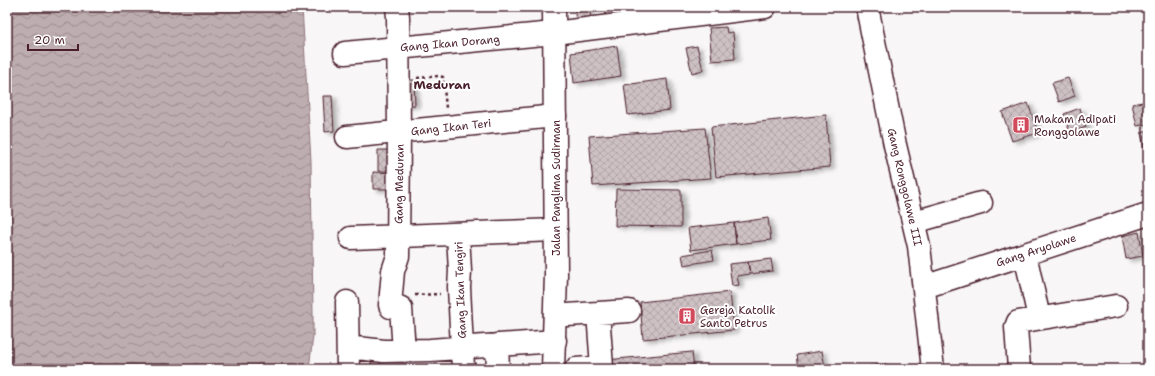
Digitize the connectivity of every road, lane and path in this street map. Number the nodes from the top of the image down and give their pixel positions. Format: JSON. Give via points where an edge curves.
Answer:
{"nodes":[{"id":1,"x":397,"y":7,"type":"edge"},
{"id":2,"x":554,"y":7,"type":"edge"},
{"id":3,"x":765,"y":7,"type":"edge"},
{"id":4,"x":867,"y":7,"type":"edge"},
{"id":5,"x":554,"y":33,"type":"junction"},
{"id":6,"x":399,"y":48,"type":"junction"},
{"id":7,"x":345,"y":53,"type":"dead end"},
{"id":8,"x":399,"y":79,"type":"junction"},
{"id":9,"x":555,"y":116,"type":"junction"},
{"id":10,"x":448,"y":127,"type":"junction"},
{"id":11,"x":399,"y":132,"type":"junction"},
{"id":12,"x":348,"y":138,"type":"dead end"},
{"id":13,"x":981,"y":202,"type":"dead end"},
{"id":14,"x":1148,"y":214,"type":"edge"},
{"id":15,"x":914,"y":222,"type":"junction"},
{"id":16,"x":556,"y":230,"type":"junction"},
{"id":17,"x":458,"y":234,"type":"junction"},
{"id":18,"x":398,"y":236,"type":"junction"},
{"id":19,"x":351,"y":238,"type":"dead end"},
{"id":20,"x":1025,"y":254,"type":"junction"},
{"id":21,"x":924,"y":287,"type":"junction"},
{"id":22,"x":459,"y":293,"type":"junction"},
{"id":23,"x":391,"y":296,"type":"junction"},
{"id":24,"x":347,"y":302,"type":"dead end"},
{"id":25,"x":1116,"y":306,"type":"dead end"},
{"id":26,"x":629,"y":311,"type":"dead end"},
{"id":27,"x":598,"y":313,"type":"junction"},
{"id":28,"x":555,"y":315,"type":"junction"},
{"id":29,"x":1039,"y":318,"type":"junction"},
{"id":30,"x":555,"y":341,"type":"junction"},
{"id":31,"x":497,"y":345,"type":"junction"},
{"id":32,"x":348,"y":347,"type":"junction"},
{"id":33,"x":462,"y":347,"type":"junction"},
{"id":34,"x":417,"y":357,"type":"edge"},
{"id":35,"x":348,"y":369,"type":"edge"},
{"id":36,"x":463,"y":369,"type":"edge"},
{"id":37,"x":498,"y":369,"type":"edge"},
{"id":38,"x":553,"y":369,"type":"edge"},
{"id":39,"x":576,"y":369,"type":"edge"},
{"id":40,"x":933,"y":369,"type":"edge"},
{"id":41,"x":1019,"y":369,"type":"edge"}],
"edges":[{"from":1,"to":6,"type":"main road","name":"Gang Meduran"},
{"from":2,"to":5,"type":"main road","name":"Jalan Panglima Sudirman"},
{"from":3,"to":5,"type":"main road","name":"Gang Ikan Dorang"},
{"from":4,"to":15,"type":"main road","name":"Gang Ronggolawe III","via":[[895,145]]},
{"from":5,"to":6,"type":"main road","name":"Gang Ikan Dorang"},
{"from":5,"to":9,"type":"main road","name":"Jalan Panglima Sudirman"},
{"from":6,"to":7,"type":"main road","name":"Gang Ikan Dorang"},
{"from":6,"to":8,"type":"main road","name":"Gang Meduran"},
{"from":8,"to":10,"type":"path","via":[[439,76],[444,78]]},
{"from":8,"to":11,"type":"main road","name":"Gang Meduran"},
{"from":9,"to":10,"type":"main road","name":"Gang Ikan Teri"},
{"from":9,"to":16,"type":"main road","name":"Jalan Panglima Sudirman"},
{"from":10,"to":11,"type":"main road","name":"Gang Ikan Teri"},
{"from":11,"to":12,"type":"main road","name":"Gang Ikan Teri"},
{"from":11,"to":18,"type":"main road","name":"Gang Meduran"},
{"from":13,"to":15,"type":"main road"},
{"from":14,"to":20,"type":"main road","name":"Gang Aryolawe"},
{"from":15,"to":21,"type":"main road","name":"Gang Ronggolawe III"},
{"from":16,"to":17,"type":"main road","name":"Gang Ikan Tengiri"},
{"from":16,"to":28,"type":"main road","name":"Jalan Panglima Sudirman"},
{"from":17,"to":18,"type":"main road","name":"Gang Ikan Tengiri"},
{"from":17,"to":22,"type":"main road","name":"Gang Ikan Tengiri"},
{"from":18,"to":19,"type":"main road","name":"Gang Ikan Tengiri"},
{"from":18,"to":23,"type":"main road","name":"Gang Meduran","via":[[398,256],[393,271]]},
{"from":20,"to":21,"type":"main road","name":"Gang Aryolawe"},
{"from":20,"to":29,"type":"main road"},
{"from":21,"to":40,"type":"main road","name":"Gang Ronggolawe III"},
{"from":22,"to":23,"type":"path"},
{"from":22,"to":33,"type":"main road","name":"Gang Ikan Tengiri"},
{"from":23,"to":34,"type":"main road","via":[[391,306],[401,308]]},
{"from":24,"to":32,"type":"main road"},
{"from":25,"to":29,"type":"main road"},
{"from":26,"to":27,"type":"main road"},
{"from":27,"to":28,"type":"main road"},
{"from":27,"to":39,"type":"main road","via":[[602,367]]},
{"from":28,"to":30,"type":"main road","name":"Jalan Panglima Sudirman"},
{"from":29,"to":41,"type":"main road","via":[[1018,322],[1016,325]]},
{"from":30,"to":31,"type":"main road"},
{"from":30,"to":38,"type":"main road","name":"Jalan Panglima Sudirman"},
{"from":31,"to":33,"type":"main road"},
{"from":31,"to":37,"type":"main road"},
{"from":32,"to":34,"type":"main road"},
{"from":32,"to":35,"type":"main road"},
{"from":33,"to":34,"type":"main road"},
{"from":33,"to":36,"type":"main road","name":"Gang Ikan Tengiri"}]}
